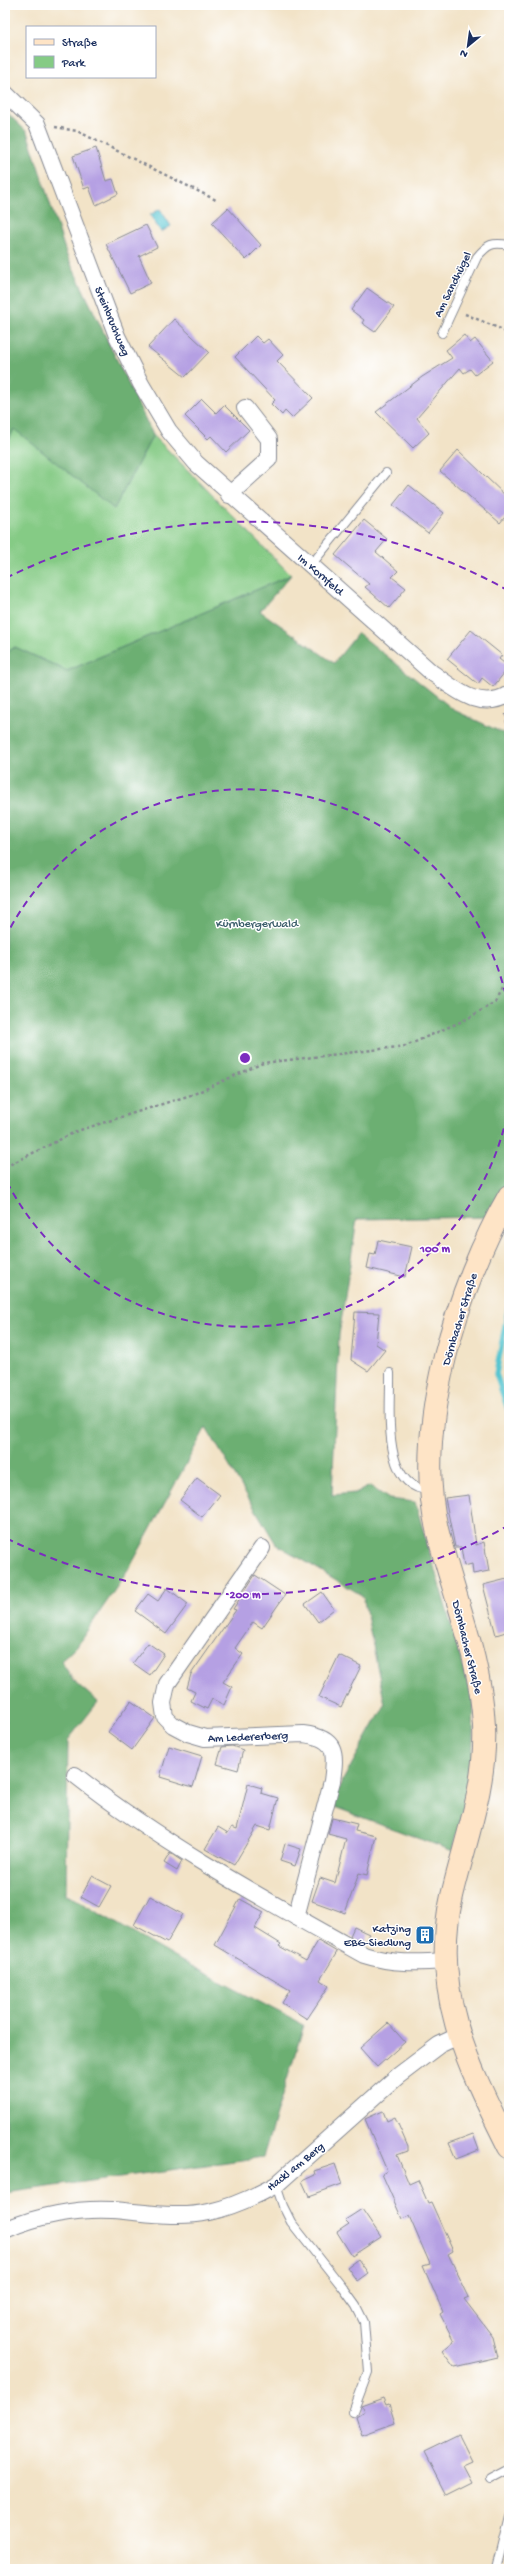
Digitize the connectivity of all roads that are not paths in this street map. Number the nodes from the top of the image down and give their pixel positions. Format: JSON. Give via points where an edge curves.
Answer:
{"nodes":[{"id":1,"x":5,"y":93,"type":"edge"},
{"id":2,"x":509,"y":245,"type":"edge"},
{"id":3,"x":442,"y":333,"type":"dead end"},
{"id":4,"x":245,"y":408,"type":"dead end"},
{"id":5,"x":386,"y":473,"type":"dead end"},
{"id":6,"x":229,"y":495,"type":"junction"},
{"id":7,"x":311,"y":565,"type":"junction"},
{"id":8,"x":506,"y":696,"type":"edge"},
{"id":9,"x":509,"y":1196,"type":"edge"},
{"id":10,"x":390,"y":1373,"type":"dead end"},
{"id":11,"x":431,"y":1490,"type":"junction"},
{"id":12,"x":262,"y":1548,"type":"dead end"},
{"id":13,"x":75,"y":1775,"type":"dead end"},
{"id":14,"x":296,"y":1917,"type":"junction"},
{"id":15,"x":446,"y":1961,"type":"junction"},
{"id":16,"x":458,"y":2036,"type":"junction"},
{"id":17,"x":509,"y":2147,"type":"edge"},
{"id":18,"x":276,"y":2185,"type":"junction"},
{"id":19,"x":5,"y":2230,"type":"edge"},
{"id":20,"x":353,"y":2412,"type":"dead end"},
{"id":21,"x":509,"y":2469,"type":"edge"},
{"id":22,"x":490,"y":2479,"type":"dead end"},
{"id":23,"x":509,"y":2517,"type":"edge"},
{"id":24,"x":496,"y":2569,"type":"edge"}],
"edges":[{"from":1,"to":6,"type":"street","name":"Steinbruchweg","via":[[37,124],[117,336],[141,384],[169,431],[196,463]]},
{"from":2,"to":3,"type":"lane","name":"Am Sandhügel","via":[[496,243],[481,252]]},
{"from":4,"to":6,"type":"street","via":[[269,439],[269,459]]},
{"from":5,"to":7,"type":"lane"},
{"from":6,"to":7,"type":"street","name":"Im Kornfeld"},
{"from":7,"to":8,"type":"street","name":"Im Kornfeld","via":[[426,667],[456,690],[474,700],[488,702]]},
{"from":9,"to":11,"type":"street","name":"Dörnbacher Straße","via":[[476,1265],[446,1357],[431,1444]]},
{"from":10,"to":11,"type":"lane","via":[[391,1444],[397,1467],[413,1486]]},
{"from":11,"to":15,"type":"street","name":"Dörnbacher Straße","via":[[447,1568],[472,1652],[481,1693],[484,1728],[477,1802],[452,1898],[446,1933]]},
{"from":12,"to":14,"type":"street","name":"Am Ledererberg","via":[[167,1684],[162,1703],[165,1717],[173,1725],[205,1738],[303,1734],[318,1736],[327,1741],[333,1750],[335,1760],[332,1781]]},
{"from":13,"to":14,"type":"street","via":[[195,1857]]},
{"from":14,"to":15,"type":"street","via":[[364,1955],[384,1961]]},
{"from":15,"to":16,"type":"street","name":"Dörnbacher Straße"},
{"from":16,"to":17,"type":"street","name":"Dörnbacher Straße","via":[[467,2061]]},
{"from":16,"to":18,"type":"street","name":"Hackl am Berg","via":[[439,2045],[398,2076]]},
{"from":18,"to":19,"type":"street","name":"Hackl am Berg","via":[[232,2206],[208,2212],[179,2215],[88,2211],[28,2220]]},
{"from":18,"to":20,"type":"lane","via":[[291,2222],[343,2288],[364,2322],[368,2372]]},
{"from":21,"to":22,"type":"lane"},
{"from":23,"to":24,"type":"lane"}]}
